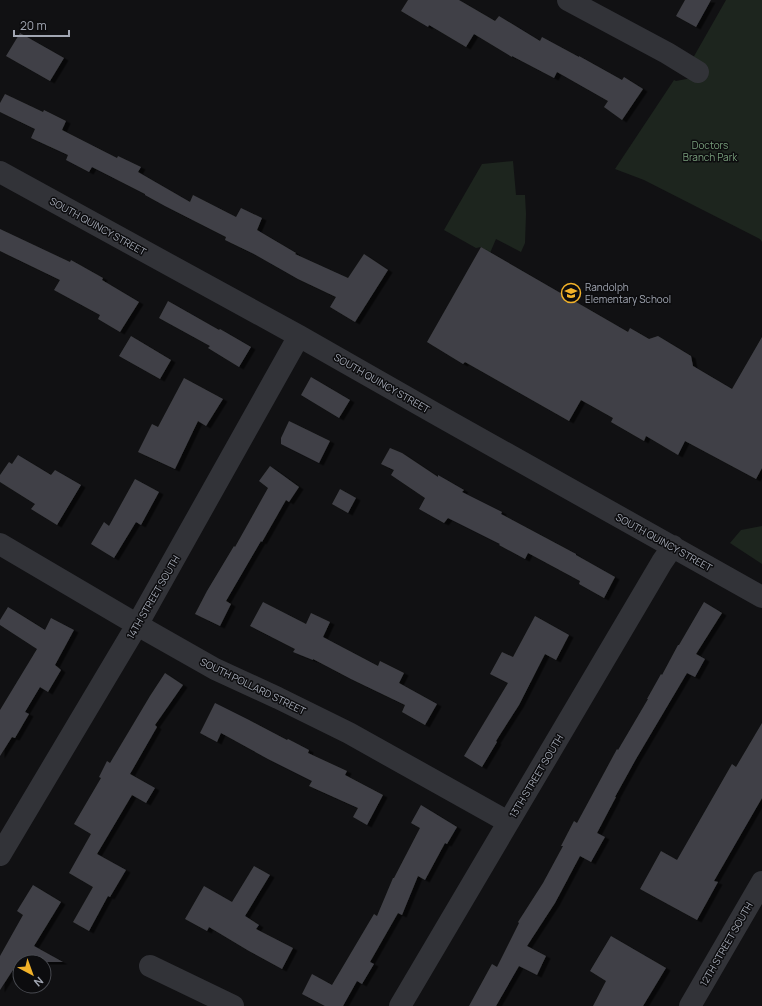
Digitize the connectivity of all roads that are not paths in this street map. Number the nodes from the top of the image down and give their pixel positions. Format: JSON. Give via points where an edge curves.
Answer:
{"nodes":[{"id":1,"x":568,"y":0,"type":"edge"},
{"id":2,"x":698,"y":72,"type":"dead end"},
{"id":3,"x":0,"y":172,"type":"edge"},
{"id":4,"x":299,"y":336,"type":"junction"},
{"id":5,"x":0,"y":544,"type":"edge"},
{"id":6,"x":673,"y":546,"type":"junction"},
{"id":7,"x":762,"y":597,"type":"edge"},
{"id":8,"x":137,"y":625,"type":"junction"},
{"id":9,"x":508,"y":822,"type":"junction"},
{"id":10,"x":0,"y":855,"type":"edge"},
{"id":11,"x":762,"y":882,"type":"edge"},
{"id":12,"x":150,"y":966,"type":"dead end"},
{"id":13,"x":233,"y":1006,"type":"edge"},
{"id":14,"x":400,"y":1006,"type":"edge"},
{"id":15,"x":690,"y":1006,"type":"edge"}],
"edges":[{"from":1,"to":2,"type":"street"},
{"from":3,"to":4,"type":"street","name":"SOUTH QUINCY STREET"},
{"from":4,"to":6,"type":"street","name":"SOUTH QUINCY STREET"},
{"from":4,"to":8,"type":"street","name":"14TH STREET SOUTH"},
{"from":5,"to":8,"type":"street","name":"SOUTH POLLARD STREET"},
{"from":6,"to":7,"type":"street","name":"SOUTH QUINCY STREET"},
{"from":6,"to":9,"type":"street","name":"13TH STREET SOUTH"},
{"from":8,"to":9,"type":"street","name":"SOUTH POLLARD STREET","via":[[215,669],[349,733]]},
{"from":8,"to":10,"type":"street","name":"14TH STREET SOUTH"},
{"from":9,"to":14,"type":"street","name":"13TH STREET SOUTH"},
{"from":11,"to":15,"type":"street","name":"12TH STREET SOUTH"},
{"from":12,"to":13,"type":"street"}]}
